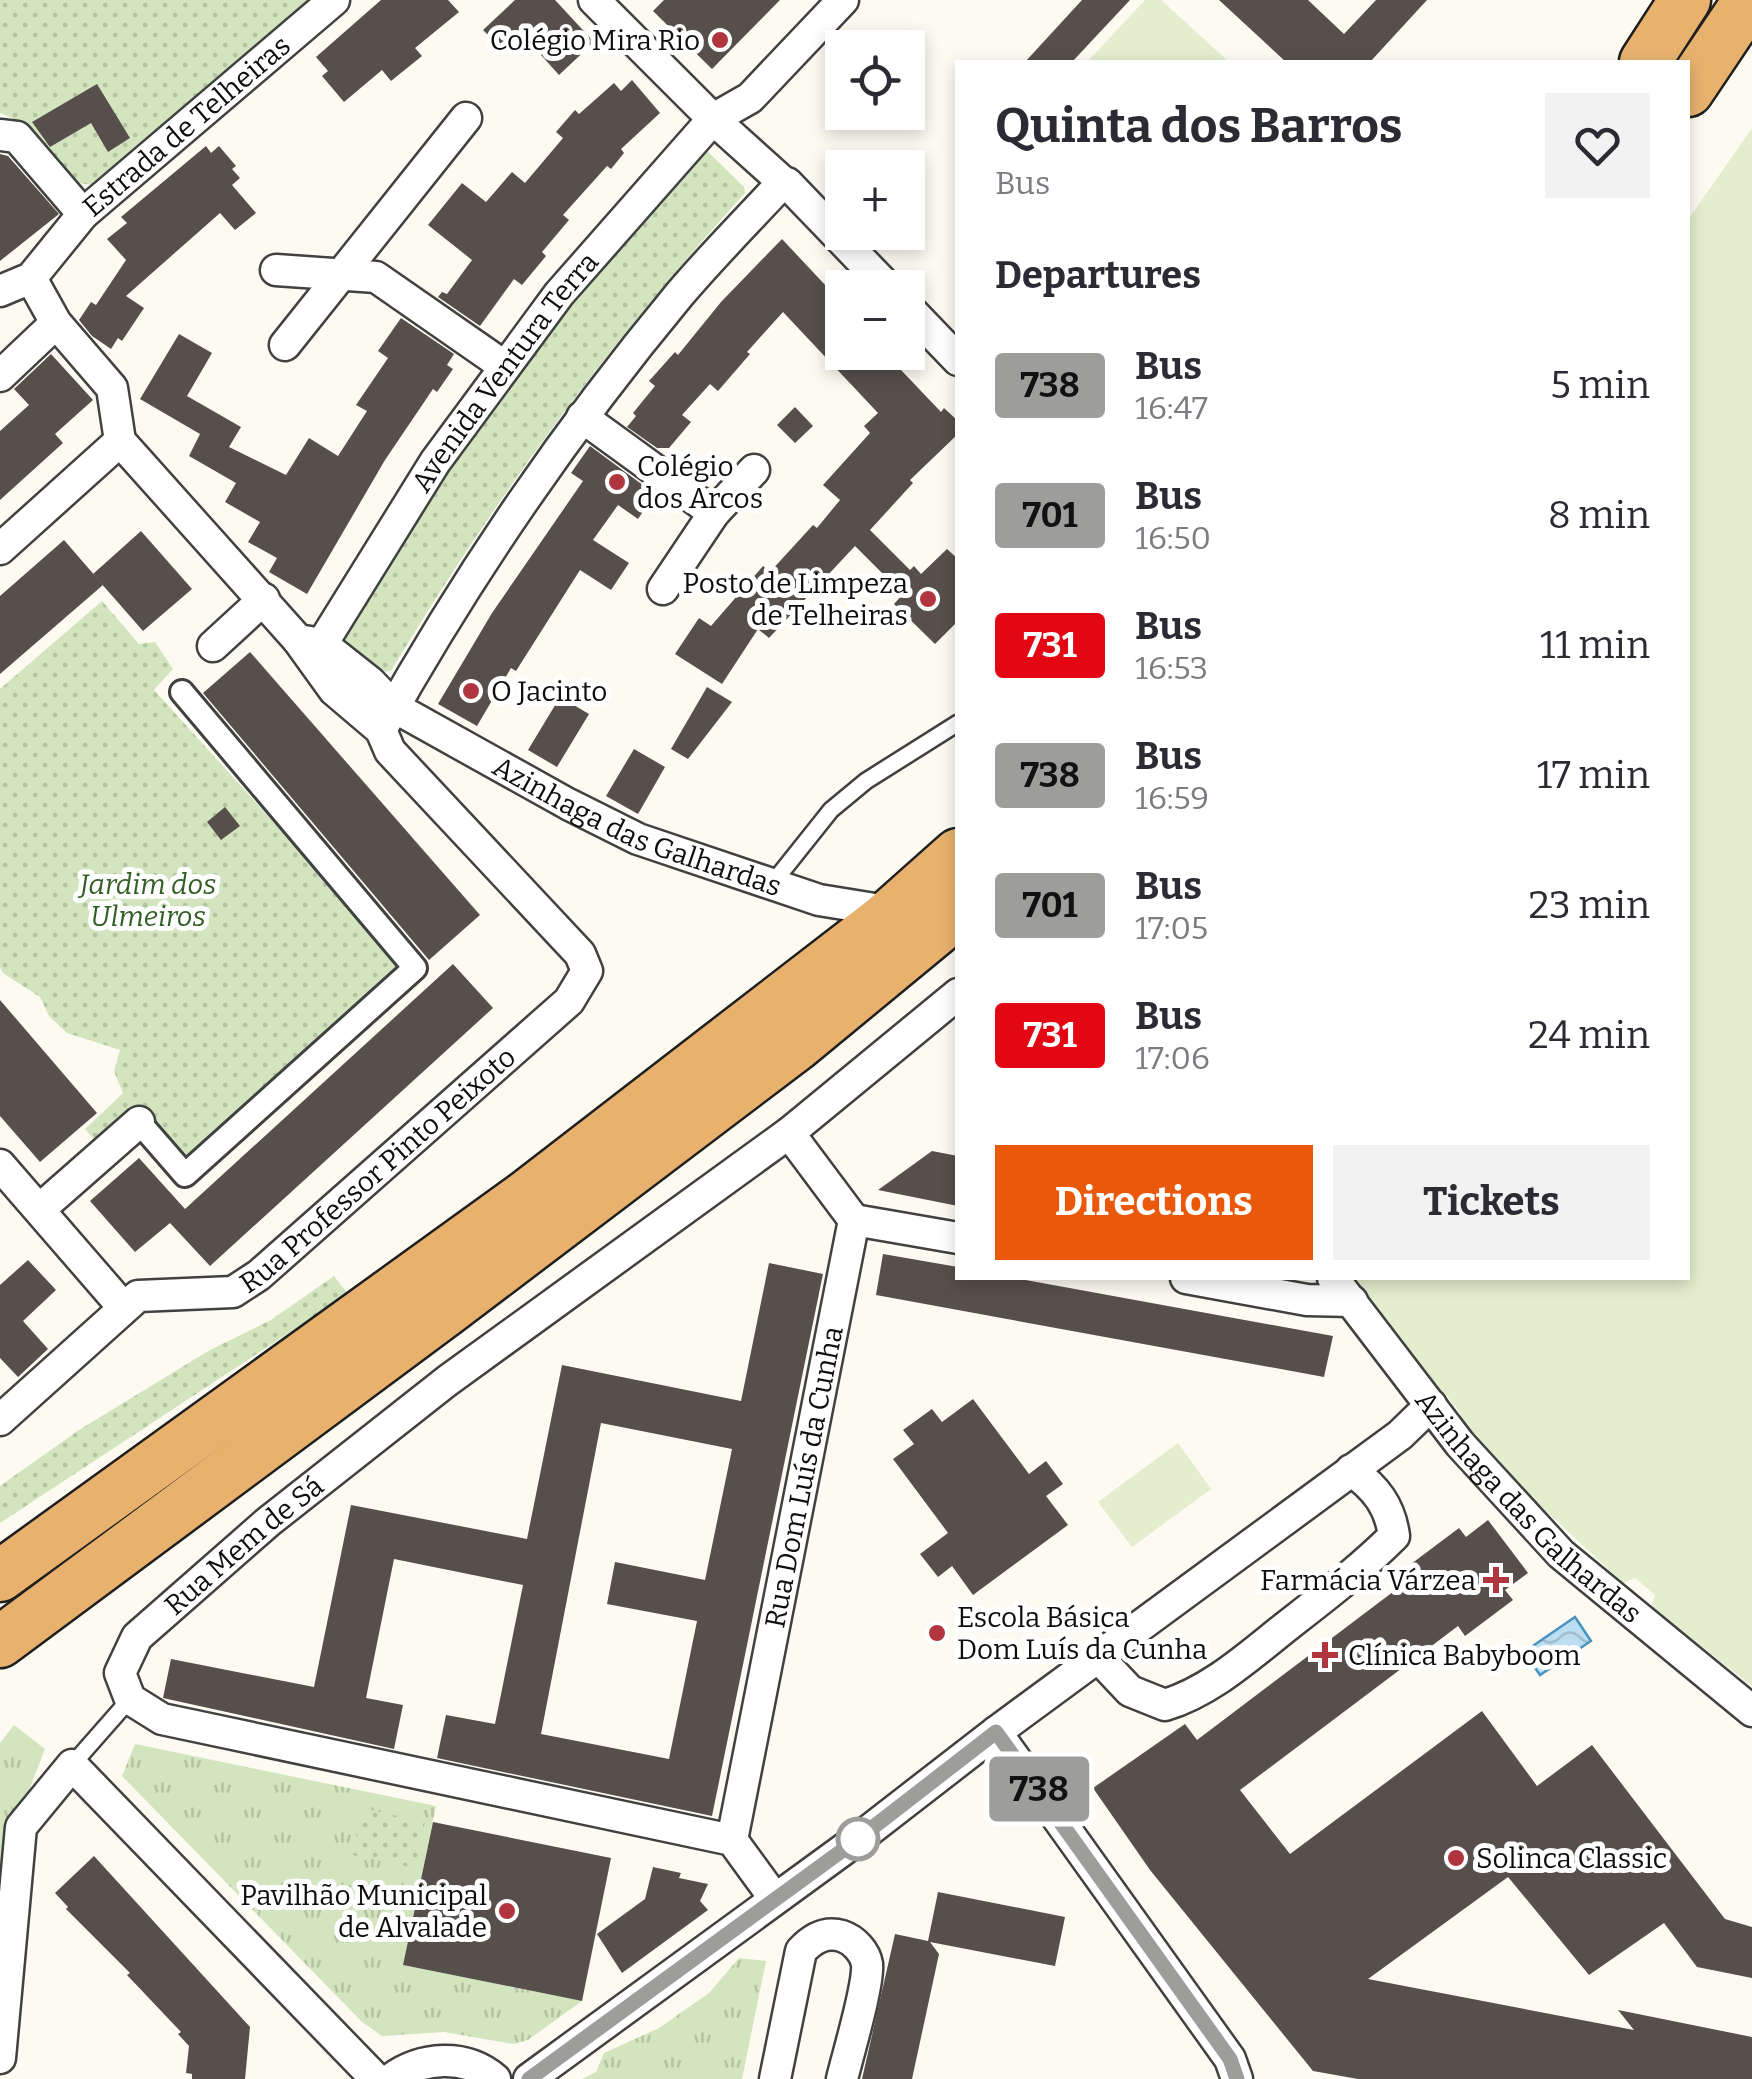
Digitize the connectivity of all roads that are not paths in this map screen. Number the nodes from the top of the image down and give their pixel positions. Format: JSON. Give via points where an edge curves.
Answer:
{"nodes":[{"id":1,"x":334,"y":0,"type":"edge"},
{"id":2,"x":594,"y":0,"type":"edge"},
{"id":3,"x":843,"y":0,"type":"edge"},
{"id":4,"x":1685,"y":0,"type":"edge"},
{"id":5,"x":1749,"y":0,"type":"edge"},
{"id":6,"x":1646,"y":60,"type":"edge"},
{"id":7,"x":1690,"y":88,"type":"edge"},
{"id":8,"x":466,"y":118,"type":"dead end"},
{"id":9,"x":713,"y":119,"type":"junction"},
{"id":10,"x":0,"y":135,"type":"edge"},
{"id":11,"x":783,"y":182,"type":"junction"},
{"id":12,"x":83,"y":214,"type":"junction"},
{"id":13,"x":276,"y":270,"type":"dead end"},
{"id":14,"x":871,"y":270,"type":"edge"},
{"id":15,"x":342,"y":274,"type":"junction"},
{"id":16,"x":31,"y":278,"type":"junction"},
{"id":17,"x":0,"y":291,"type":"edge"},
{"id":18,"x":56,"y":324,"type":"junction"},
{"id":19,"x":925,"y":326,"type":"edge"},
{"id":20,"x":285,"y":344,"type":"dead end"},
{"id":21,"x":955,"y":357,"type":"edge"},
{"id":22,"x":504,"y":366,"type":"junction"},
{"id":23,"x":0,"y":376,"type":"edge"},
{"id":24,"x":582,"y":417,"type":"junction"},
{"id":25,"x":120,"y":441,"type":"junction"},
{"id":26,"x":754,"y":470,"type":"dead end"},
{"id":27,"x":714,"y":513,"type":"junction"},
{"id":28,"x":0,"y":549,"type":"edge"},
{"id":29,"x":663,"y":589,"type":"dead end"},
{"id":30,"x":264,"y":599,"type":"junction"},
{"id":31,"x":310,"y":642,"type":"junction"},
{"id":32,"x":213,"y":646,"type":"dead end"},
{"id":33,"x":182,"y":692,"type":"dead end"},
{"id":34,"x":387,"y":719,"type":"junction"},
{"id":35,"x":955,"y":725,"type":"edge"},
{"id":36,"x":955,"y":857,"type":"edge"},
{"id":37,"x":772,"y":884,"type":"junction"},
{"id":38,"x":893,"y":912,"type":"junction"},
{"id":39,"x":955,"y":914,"type":"edge"},
{"id":40,"x":587,"y":971,"type":"joint"},
{"id":41,"x":955,"y":996,"type":"edge"},
{"id":42,"x":138,"y":1122,"type":"joint"},
{"id":43,"x":789,"y":1133,"type":"junction"},
{"id":44,"x":0,"y":1165,"type":"edge"},
{"id":45,"x":40,"y":1209,"type":"junction"},
{"id":46,"x":854,"y":1220,"type":"junction"},
{"id":47,"x":955,"y":1237,"type":"edge"},
{"id":48,"x":1197,"y":1280,"type":"edge"},
{"id":49,"x":1342,"y":1289,"type":"edge"},
{"id":50,"x":123,"y":1307,"type":"junction"},
{"id":51,"x":359,"y":1316,"type":"junction"},
{"id":52,"x":1431,"y":1405,"type":"junction"},
{"id":53,"x":0,"y":1420,"type":"edge"},
{"id":54,"x":1351,"y":1470,"type":"junction"},
{"id":55,"x":0,"y":1543,"type":"edge"},
{"id":56,"x":0,"y":1576,"type":"edge"},
{"id":57,"x":16,"y":1630,"type":"edge"},
{"id":58,"x":1098,"y":1657,"type":"junction"},
{"id":59,"x":0,"y":1678,"type":"edge"},
{"id":60,"x":130,"y":1699,"type":"junction"},
{"id":61,"x":1752,"y":1711,"type":"edge"},
{"id":62,"x":996,"y":1732,"type":"junction"},
{"id":63,"x":72,"y":1765,"type":"junction"},
{"id":64,"x":732,"y":1840,"type":"junction"},
{"id":65,"x":775,"y":1899,"type":"junction"},
{"id":66,"x":0,"y":2058,"type":"edge"},
{"id":67,"x":376,"y":2079,"type":"edge"},
{"id":68,"x":391,"y":2079,"type":"edge"},
{"id":69,"x":495,"y":2079,"type":"edge"},
{"id":70,"x":529,"y":2079,"type":"edge"},
{"id":71,"x":775,"y":2079,"type":"edge"},
{"id":72,"x":842,"y":2079,"type":"edge"},
{"id":73,"x":1237,"y":2079,"type":"edge"}],
"edges":[{"from":1,"to":12,"type":"street","name":"Estrada de Telheiras"},
{"from":2,"to":9,"type":"street"},
{"from":3,"to":9,"type":"street","name":"Avenida Ventura Terra","via":[[750,98]]},
{"from":4,"to":6,"type":"highway"},
{"from":5,"to":7,"type":"highway"},
{"from":8,"to":15,"type":"street"},
{"from":9,"to":11,"type":"street"},
{"from":9,"to":22,"type":"street","name":"Avenida Ventura Terra"},
{"from":10,"to":12,"type":"street","name":"Estrada de Telheiras","via":[[18,137]]},
{"from":11,"to":14,"type":"street"},
{"from":11,"to":24,"type":"street","via":[[681,293]]},
{"from":12,"to":16,"type":"street"},
{"from":13,"to":15,"type":"street"},
{"from":15,"to":20,"type":"street"},
{"from":15,"to":22,"type":"street","via":[[376,278]]},
{"from":16,"to":17,"type":"street"},
{"from":16,"to":18,"type":"street"},
{"from":18,"to":23,"type":"street"},
{"from":18,"to":25,"type":"street","via":[[112,388]]},
{"from":19,"to":21,"type":"street"},
{"from":22,"to":31,"type":"street","name":"Avenida Ventura Terra"},
{"from":24,"to":27,"type":"street"},
{"from":24,"to":34,"type":"street","via":[[482,558]]},
{"from":25,"to":28,"type":"street"},
{"from":25,"to":30,"type":"street","name":"Azinhaga das Galhardas"},
{"from":26,"to":27,"type":"street"},
{"from":27,"to":29,"type":"street"},
{"from":30,"to":31,"type":"street","name":"Azinhaga das Galhardas"},
{"from":30,"to":32,"type":"street"},
{"from":31,"to":34,"type":"street","name":"Azinhaga das Galhardas","via":[[370,682]]},
{"from":33,"to":42,"type":"street","via":[[415,968],[185,1175]]},
{"from":34,"to":37,"type":"street","name":"Azinhaga das Galhardas","via":[[638,838]]},
{"from":34,"to":40,"type":"street","name":"Azinhaga das Galhardas","via":[[390,751],[580,954]]},
{"from":35,"to":37,"type":"lane","via":[[831,810]]},
{"from":36,"to":38,"type":"highway"},
{"from":37,"to":38,"type":"street","name":"Azinhaga das Galhardas"},
{"from":38,"to":51,"type":"highway","via":[[526,1196]]},
{"from":39,"to":57,"type":"highway","via":[[782,1056]]},
{"from":40,"to":50,"type":"street","name":"Rua Professor Pinto Peixoto","via":[[569,1001],[260,1275],[233,1292],[138,1296]]},
{"from":41,"to":43,"type":"street","name":"Rua Mem de Sá"},
{"from":42,"to":45,"type":"street"},
{"from":43,"to":46,"type":"street"},
{"from":43,"to":60,"type":"street","name":"Rua Mem de Sá","via":[[447,1381],[268,1522],[137,1637],[120,1673]]},
{"from":44,"to":45,"type":"street"},
{"from":45,"to":50,"type":"street"},
{"from":46,"to":47,"type":"street"},
{"from":46,"to":64,"type":"street","name":"Rua Dom Luís da Cunha"},
{"from":48,"to":49,"type":"street","via":[[1307,1300]]},
{"from":49,"to":52,"type":"street","name":"Azinhaga das Galhardas"},
{"from":50,"to":53,"type":"street","name":"Rua Professor Pinto Peixoto"},
{"from":51,"to":55,"type":"highway"},
{"from":51,"to":56,"type":"highway"},
{"from":52,"to":54,"type":"street"},
{"from":52,"to":61,"type":"street","name":"Azinhaga das Galhardas","via":[[1561,1554]]},
{"from":54,"to":58,"type":"street"},
{"from":54,"to":58,"type":"street","via":[[1380,1495],[1394,1536],[1230,1671],[1164,1706],[1130,1690]]},
{"from":57,"to":59,"type":"highway"},
{"from":58,"to":62,"type":"street"},
{"from":60,"to":63,"type":"lane"},
{"from":60,"to":64,"type":"street","via":[[162,1719]]},
{"from":62,"to":65,"type":"street"},
{"from":62,"to":73,"type":"street","via":[[1230,2059]]},
{"from":63,"to":66,"type":"street","via":[[21,1827]]},
{"from":63,"to":67,"type":"street"},
{"from":64,"to":65,"type":"street"},
{"from":65,"to":70,"type":"street"},
{"from":68,"to":69,"type":"street","via":[[433,2061],[462,2062]]},
{"from":71,"to":72,"type":"street","via":[[801,1951],[832,1935],[851,1940],[868,1967]]}]}
